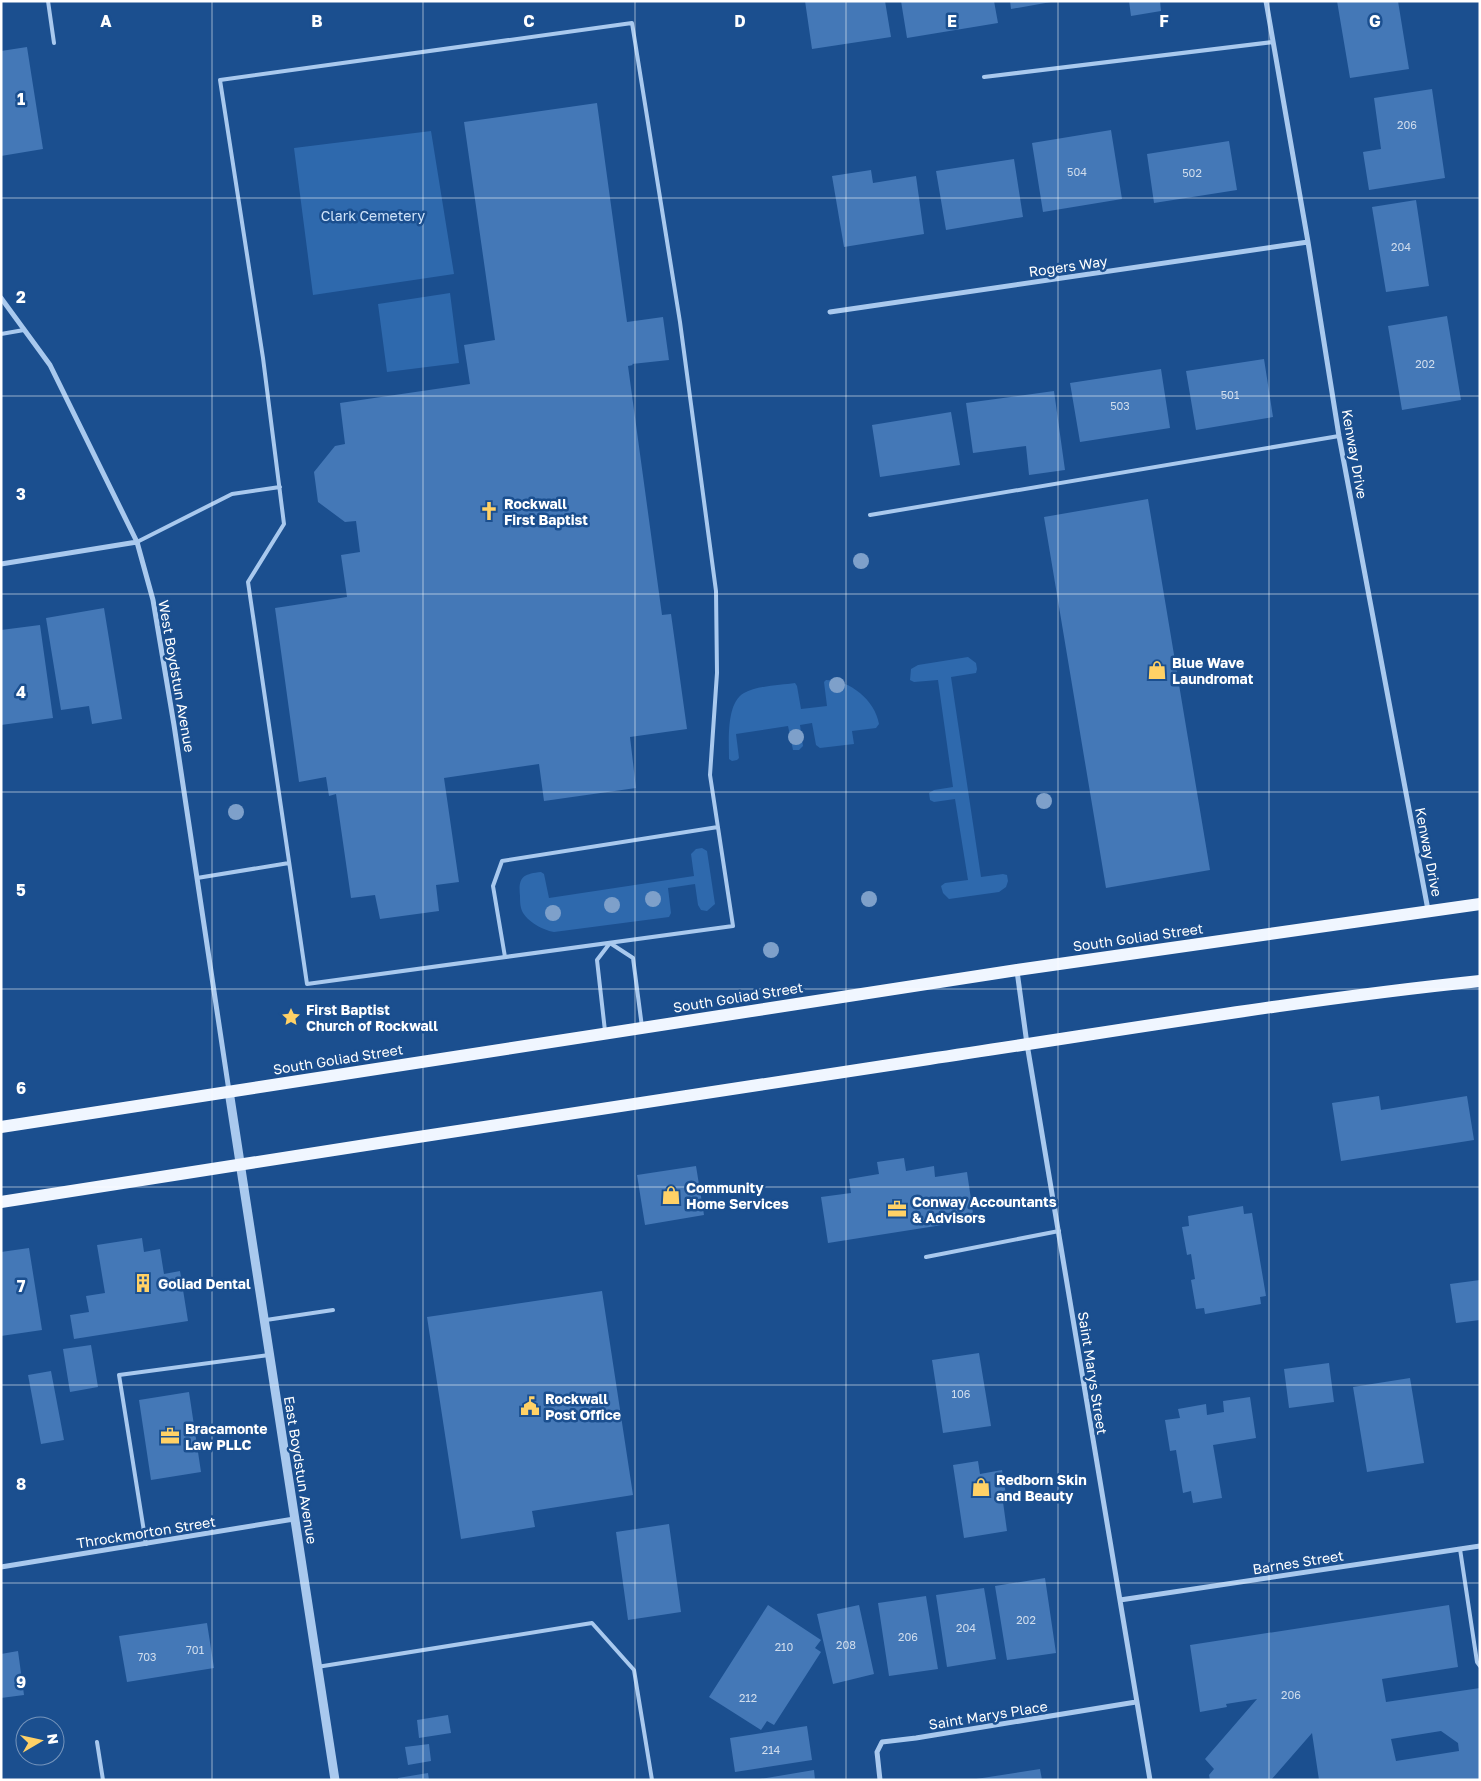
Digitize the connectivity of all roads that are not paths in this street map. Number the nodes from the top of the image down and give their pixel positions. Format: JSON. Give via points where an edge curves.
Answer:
{"nodes":[{"id":1,"x":48,"y":1,"type":"edge"},
{"id":2,"x":1266,"y":1,"type":"edge"},
{"id":3,"x":1273,"y":42,"type":"junction"},
{"id":4,"x":54,"y":43,"type":"dead end"},
{"id":5,"x":984,"y":77,"type":"dead end"},
{"id":6,"x":1308,"y":242,"type":"junction"},
{"id":7,"x":1,"y":298,"type":"edge"},
{"id":8,"x":830,"y":312,"type":"dead end"},
{"id":9,"x":24,"y":330,"type":"junction"},
{"id":10,"x":1,"y":334,"type":"edge"},
{"id":11,"x":1339,"y":436,"type":"junction"},
{"id":12,"x":280,"y":487,"type":"junction"},
{"id":13,"x":870,"y":514,"type":"dead end"},
{"id":14,"x":137,"y":542,"type":"junction"},
{"id":15,"x":1,"y":564,"type":"edge"},
{"id":16,"x":718,"y":827,"type":"junction"},
{"id":17,"x":289,"y":863,"type":"junction"},
{"id":18,"x":197,"y":878,"type":"junction"},
{"id":19,"x":1480,"y":904,"type":"edge"},
{"id":20,"x":1428,"y":910,"type":"junction"},
{"id":21,"x":610,"y":942,"type":"junction"},
{"id":22,"x":505,"y":957,"type":"junction"},
{"id":23,"x":1017,"y":970,"type":"junction"},
{"id":24,"x":1480,"y":981,"type":"edge"},
{"id":25,"x":642,"y":1027,"type":"junction"},
{"id":26,"x":606,"y":1033,"type":"junction"},
{"id":27,"x":1027,"y":1044,"type":"junction"},
{"id":28,"x":229,"y":1091,"type":"junction"},
{"id":29,"x":1,"y":1127,"type":"edge"},
{"id":30,"x":240,"y":1164,"type":"junction"},
{"id":31,"x":1,"y":1202,"type":"edge"},
{"id":32,"x":1058,"y":1231,"type":"junction"},
{"id":33,"x":926,"y":1257,"type":"dead end"},
{"id":34,"x":333,"y":1310,"type":"dead end"},
{"id":35,"x":264,"y":1321,"type":"junction"},
{"id":36,"x":269,"y":1354,"type":"junction"},
{"id":37,"x":294,"y":1519,"type":"junction"},
{"id":38,"x":146,"y":1544,"type":"junction"},
{"id":39,"x":1480,"y":1546,"type":"edge"},
{"id":40,"x":1460,"y":1549,"type":"junction"},
{"id":41,"x":1,"y":1567,"type":"edge"},
{"id":42,"x":1120,"y":1600,"type":"junction"},
{"id":43,"x":1480,"y":1666,"type":"edge"},
{"id":44,"x":317,"y":1667,"type":"junction"},
{"id":45,"x":1136,"y":1702,"type":"junction"},
{"id":46,"x":97,"y":1742,"type":"dead end"},
{"id":47,"x":103,"y":1780,"type":"edge"},
{"id":48,"x":334,"y":1780,"type":"edge"},
{"id":49,"x":652,"y":1780,"type":"edge"},
{"id":50,"x":880,"y":1780,"type":"edge"},
{"id":51,"x":1150,"y":1780,"type":"edge"}],
"edges":[{"from":1,"to":4,"type":"lane"},
{"from":2,"to":3,"type":"street","name":"Kenway Drive"},
{"from":3,"to":5,"type":"lane"},
{"from":3,"to":6,"type":"street","name":"Kenway Drive"},
{"from":6,"to":8,"type":"street","name":"Rogers Way"},
{"from":6,"to":11,"type":"street","name":"Kenway Drive"},
{"from":7,"to":9,"type":"street","name":"West Boydstun Avenue"},
{"from":9,"to":10,"type":"lane"},
{"from":9,"to":14,"type":"street","name":"West Boydstun Avenue","via":[[50,365]]},
{"from":11,"to":13,"type":"lane"},
{"from":11,"to":20,"type":"street","name":"Kenway Drive"},
{"from":12,"to":14,"type":"lane","via":[[232,494]]},
{"from":12,"to":16,"type":"lane","via":[[220,80],[632,23],[680,322],[716,592],[717,673],[710,775]]},
{"from":12,"to":17,"type":"lane","via":[[284,524],[248,582]]},
{"from":14,"to":15,"type":"street"},
{"from":14,"to":18,"type":"street","name":"West Boydstun Avenue","via":[[153,600]]},
{"from":16,"to":21,"type":"lane","via":[[734,926]]},
{"from":16,"to":22,"type":"lane","via":[[502,861],[493,886]]},
{"from":17,"to":18,"type":"lane"},
{"from":17,"to":22,"type":"lane","via":[[307,984]]},
{"from":18,"to":28,"type":"street","name":"West Boydstun Avenue"},
{"from":19,"to":20,"type":"main road","name":"South Goliad Street"},
{"from":20,"to":23,"type":"main road","name":"South Goliad Street"},
{"from":21,"to":22,"type":"lane"},
{"from":21,"to":25,"type":"lane","via":[[633,958]]},
{"from":21,"to":26,"type":"lane","via":[[597,960]]},
{"from":23,"to":25,"type":"main road","name":"South Goliad Street"},
{"from":23,"to":27,"type":"street","name":"Saint Marys Street"},
{"from":24,"to":27,"type":"main road"},
{"from":25,"to":26,"type":"main road","name":"South Goliad Street"},
{"from":26,"to":28,"type":"main road","name":"South Goliad Street"},
{"from":27,"to":30,"type":"main road"},
{"from":27,"to":32,"type":"street","name":"Saint Marys Street"},
{"from":28,"to":29,"type":"main road","name":"South Goliad Street"},
{"from":28,"to":30,"type":"street","name":"East Boydstun Avenue"},
{"from":30,"to":31,"type":"main road"},
{"from":30,"to":35,"type":"street","name":"East Boydstun Avenue"},
{"from":32,"to":33,"type":"lane"},
{"from":32,"to":42,"type":"street","name":"Saint Marys Street"},
{"from":34,"to":35,"type":"lane"},
{"from":35,"to":36,"type":"street","name":"East Boydstun Avenue"},
{"from":36,"to":37,"type":"street","name":"East Boydstun Avenue"},
{"from":36,"to":38,"type":"lane","via":[[119,1376]]},
{"from":37,"to":38,"type":"street","name":"Throckmorton Street"},
{"from":37,"to":44,"type":"street","name":"East Boydstun Avenue"},
{"from":38,"to":41,"type":"street","name":"Throckmorton Street"},
{"from":39,"to":40,"type":"street","name":"Barnes Street"},
{"from":40,"to":42,"type":"street","name":"Barnes Street"},
{"from":40,"to":43,"type":"lane"},
{"from":42,"to":45,"type":"street","name":"Saint Marys Street"},
{"from":44,"to":48,"type":"street","name":"East Boydstun Avenue"},
{"from":44,"to":49,"type":"lane","via":[[592,1623],[634,1670]]},
{"from":45,"to":50,"type":"street","name":"Saint Marys Place","via":[[882,1742],[877,1752]]},
{"from":45,"to":51,"type":"street","name":"Saint Marys Street"},
{"from":46,"to":47,"type":"lane"}]}
